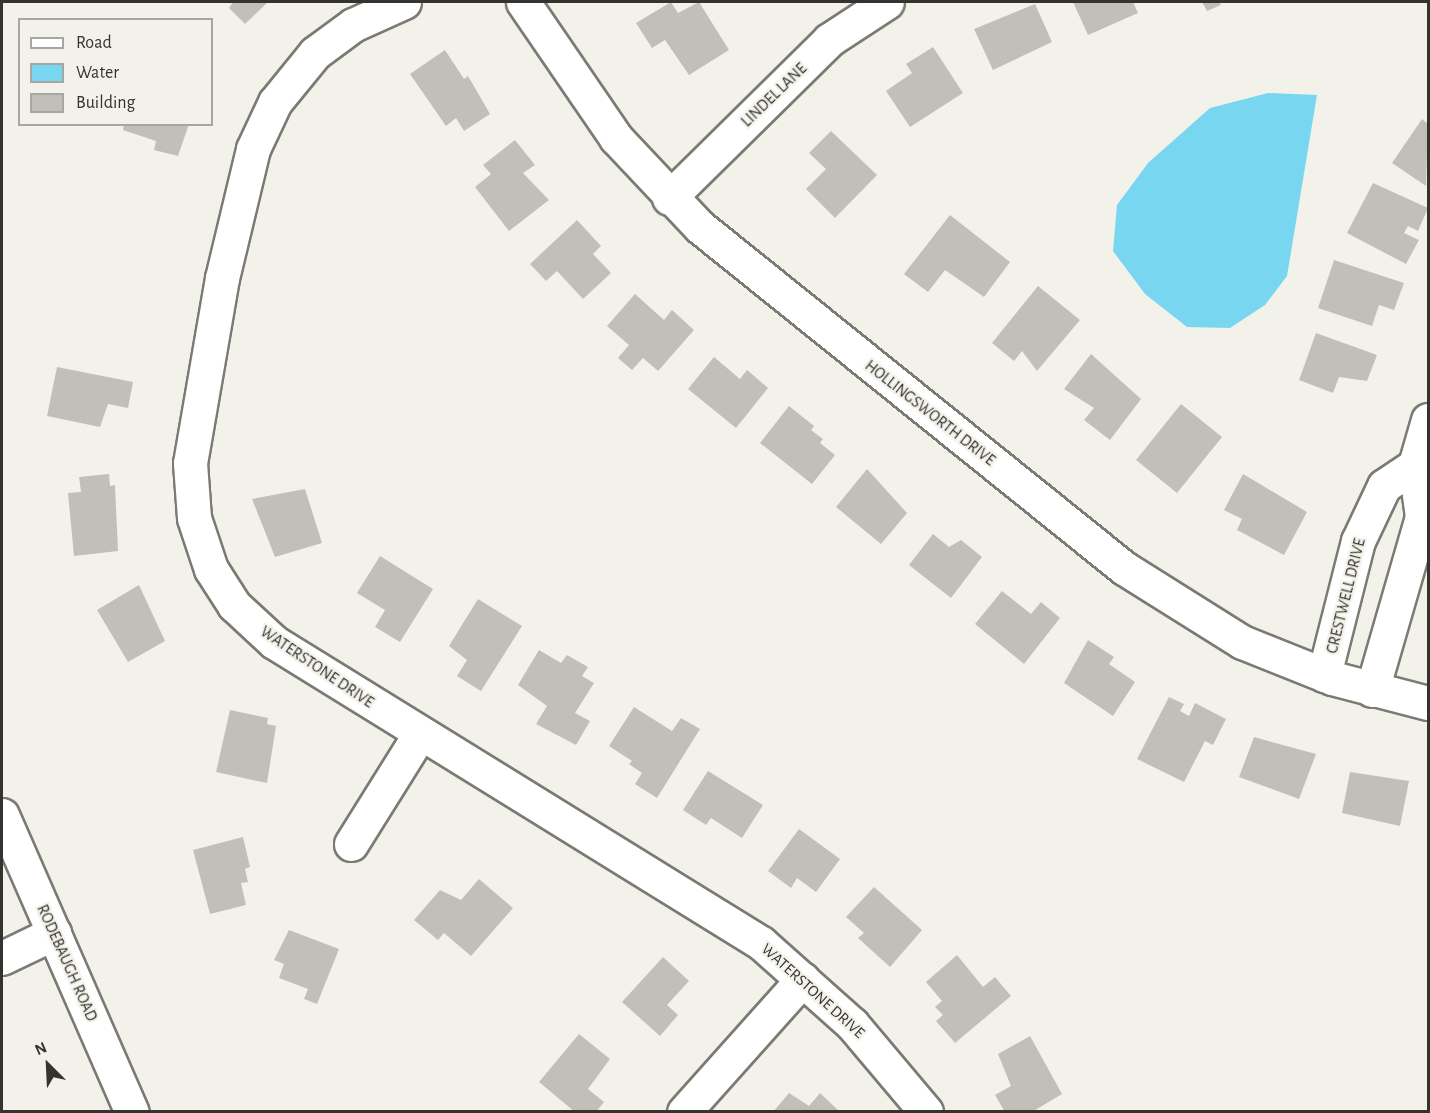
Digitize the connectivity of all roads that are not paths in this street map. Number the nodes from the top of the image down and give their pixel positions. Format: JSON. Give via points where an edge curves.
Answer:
{"nodes":[{"id":1,"x":404,"y":2,"type":"edge"},
{"id":2,"x":523,"y":2,"type":"edge"},
{"id":3,"x":887,"y":2,"type":"edge"},
{"id":4,"x":669,"y":198,"type":"junction"},
{"id":5,"x":1428,"y":420,"type":"edge"},
{"id":6,"x":1415,"y":465,"type":"junction"},
{"id":7,"x":1324,"y":675,"type":"junction"},
{"id":8,"x":1372,"y":690,"type":"junction"},
{"id":9,"x":1428,"y":703,"type":"edge"},
{"id":10,"x":419,"y":735,"type":"junction"},
{"id":11,"x":2,"y":815,"type":"edge"},
{"id":12,"x":351,"y":844,"type":"dead end"},
{"id":13,"x":54,"y":933,"type":"junction"},
{"id":14,"x":2,"y":958,"type":"edge"},
{"id":15,"x":803,"y":979,"type":"junction"},
{"id":16,"x":132,"y":1112,"type":"edge"},
{"id":17,"x":684,"y":1112,"type":"edge"},
{"id":18,"x":926,"y":1112,"type":"edge"}],
"edges":[{"from":1,"to":10,"type":"street","name":"WATERSTONE DRIVE","via":[[353,25],[315,53],[284,88],[257,138],[220,291],[194,435],[190,491],[204,552],[243,615],[274,642]]},
{"from":2,"to":4,"type":"street","name":"HOLLINGSWORTH DRIVE","via":[[583,95]]},
{"from":3,"to":4,"type":"street","name":"LINDEL LANE","via":[[830,40]]},
{"from":4,"to":7,"type":"street","name":"HOLLINGSWORTH DRIVE","via":[[748,270],[1147,584],[1234,638]]},
{"from":5,"to":6,"type":"street"},
{"from":6,"to":7,"type":"street","name":"CRESTWELL DRIVE","via":[[1384,486],[1358,541]]},
{"from":6,"to":8,"type":"street","via":[[1422,517]]},
{"from":7,"to":8,"type":"street","name":"HOLLINGSWORTH DRIVE"},
{"from":8,"to":9,"type":"street","name":"HOLLINGSWORTH DRIVE"},
{"from":10,"to":12,"type":"street"},
{"from":10,"to":15,"type":"street","name":"WATERSTONE DRIVE","via":[[728,920]]},
{"from":11,"to":13,"type":"street","name":"RODEBAUGH ROAD"},
{"from":13,"to":14,"type":"street"},
{"from":13,"to":16,"type":"street","name":"RODEBAUGH ROAD"},
{"from":15,"to":17,"type":"street"},
{"from":15,"to":18,"type":"street","name":"WATERSTONE DRIVE","via":[[870,1043]]}]}
